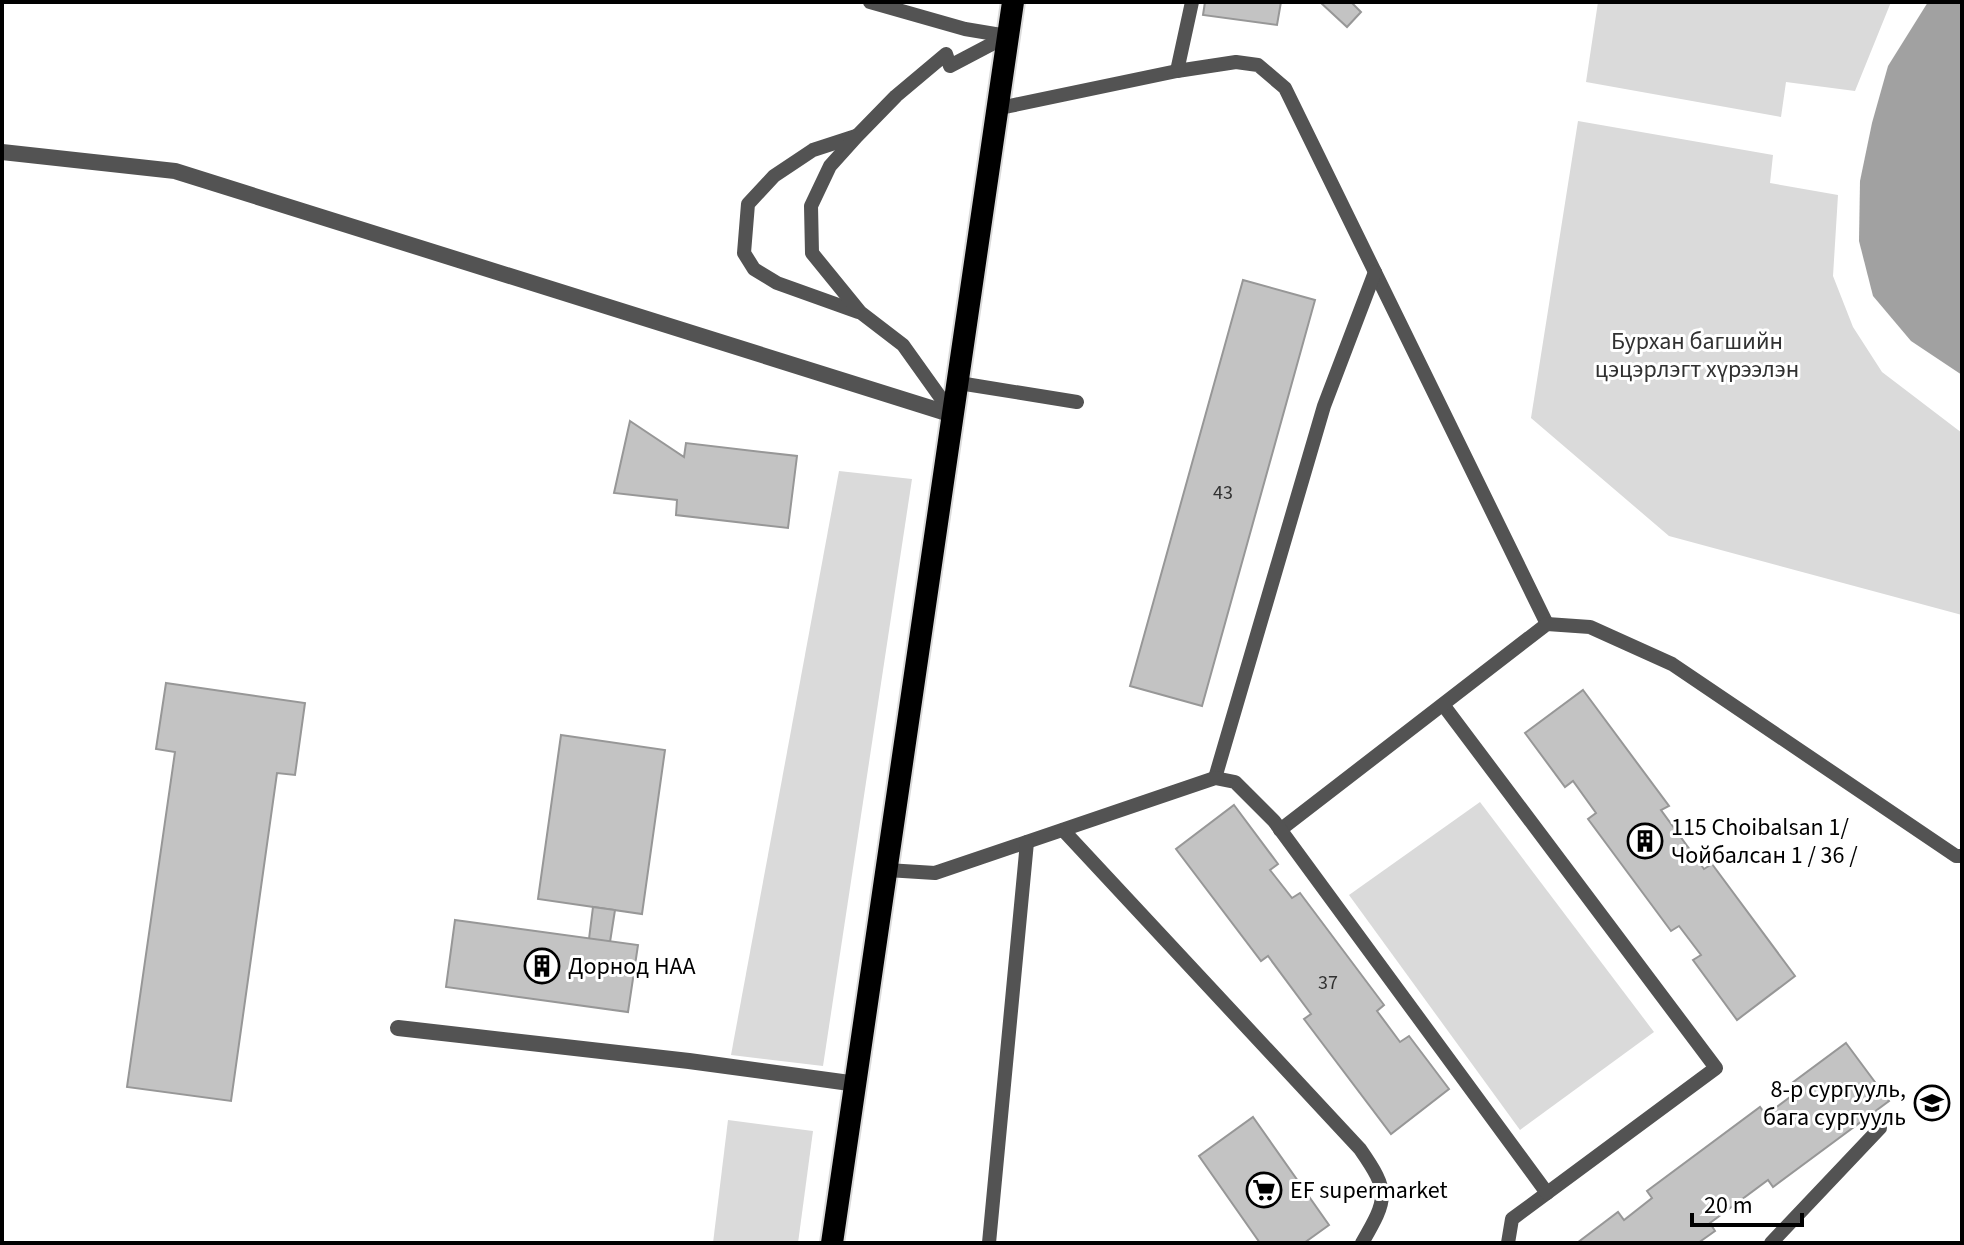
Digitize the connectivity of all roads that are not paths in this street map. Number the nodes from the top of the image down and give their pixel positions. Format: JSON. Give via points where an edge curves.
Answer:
{"nodes":[{"id":1,"x":870,"y":2,"type":"edge"},
{"id":2,"x":1013,"y":2,"type":"edge"},
{"id":3,"x":1192,"y":2,"type":"edge"},
{"id":4,"x":1007,"y":36,"type":"junction"},
{"id":5,"x":1177,"y":71,"type":"junction"},
{"id":6,"x":1000,"y":108,"type":"junction"},
{"id":7,"x":857,"y":136,"type":"junction"},
{"id":8,"x":2,"y":152,"type":"edge"},
{"id":9,"x":1375,"y":272,"type":"junction"},
{"id":10,"x":860,"y":312,"type":"junction"},
{"id":11,"x":959,"y":383,"type":"junction"},
{"id":12,"x":1077,"y":402,"type":"dead end"},
{"id":13,"x":953,"y":415,"type":"junction"},
{"id":14,"x":1547,"y":624,"type":"junction"},
{"id":15,"x":1444,"y":706,"type":"junction"},
{"id":16,"x":1215,"y":778,"type":"junction"},
{"id":17,"x":1063,"y":830,"type":"junction"},
{"id":18,"x":1280,"y":830,"type":"junction"},
{"id":19,"x":1027,"y":842,"type":"junction"},
{"id":20,"x":1962,"y":856,"type":"edge"},
{"id":21,"x":887,"y":870,"type":"junction"},
{"id":22,"x":398,"y":1028,"type":"dead end"},
{"id":23,"x":857,"y":1084,"type":"junction"},
{"id":24,"x":1880,"y":1128,"type":"dead end"},
{"id":25,"x":1547,"y":1193,"type":"junction"},
{"id":26,"x":832,"y":1243,"type":"edge"},
{"id":27,"x":989,"y":1243,"type":"edge"},
{"id":28,"x":1362,"y":1243,"type":"edge"},
{"id":29,"x":1508,"y":1243,"type":"edge"},
{"id":30,"x":1771,"y":1243,"type":"edge"}],
"edges":[{"from":1,"to":4,"type":"lane"},
{"from":2,"to":4,"type":"highway"},
{"from":3,"to":5,"type":"lane"},
{"from":4,"to":6,"type":"highway"},
{"from":4,"to":7,"type":"lane","via":[[950,66],[946,54]]},
{"from":5,"to":6,"type":"lane"},
{"from":5,"to":9,"type":"lane","via":[[1236,62],[1258,65],[1285,88]]},
{"from":6,"to":11,"type":"highway"},
{"from":7,"to":10,"type":"lane","via":[[830,166],[811,206],[812,253]]},
{"from":7,"to":10,"type":"lane","via":[[813,150],[765,185],[748,204],[744,253],[754,269],[777,283]]},
{"from":8,"to":13,"type":"street","via":[[175,171]]},
{"from":9,"to":14,"type":"lane"},
{"from":9,"to":16,"type":"lane","via":[[1324,406]]},
{"from":10,"to":13,"type":"lane","via":[[903,345]]},
{"from":11,"to":12,"type":"lane"},
{"from":11,"to":13,"type":"highway"},
{"from":13,"to":21,"type":"highway"},
{"from":14,"to":15,"type":"lane"},
{"from":14,"to":20,"type":"lane","via":[[1590,627],[1672,664],[1853,789]]},
{"from":15,"to":18,"type":"lane"},
{"from":15,"to":25,"type":"lane","via":[[1716,1068]]},
{"from":16,"to":17,"type":"lane"},
{"from":16,"to":18,"type":"lane","via":[[1235,782],[1250,793]]},
{"from":17,"to":19,"type":"lane"},
{"from":17,"to":28,"type":"lane","via":[[1360,1149],[1381,1180],[1381,1209]]},
{"from":18,"to":25,"type":"lane"},
{"from":19,"to":21,"type":"lane","via":[[935,873]]},
{"from":19,"to":27,"type":"lane"},
{"from":21,"to":23,"type":"highway"},
{"from":22,"to":23,"type":"street"},
{"from":23,"to":26,"type":"highway"},
{"from":24,"to":30,"type":"lane"},
{"from":25,"to":29,"type":"lane","via":[[1512,1219]]}]}
